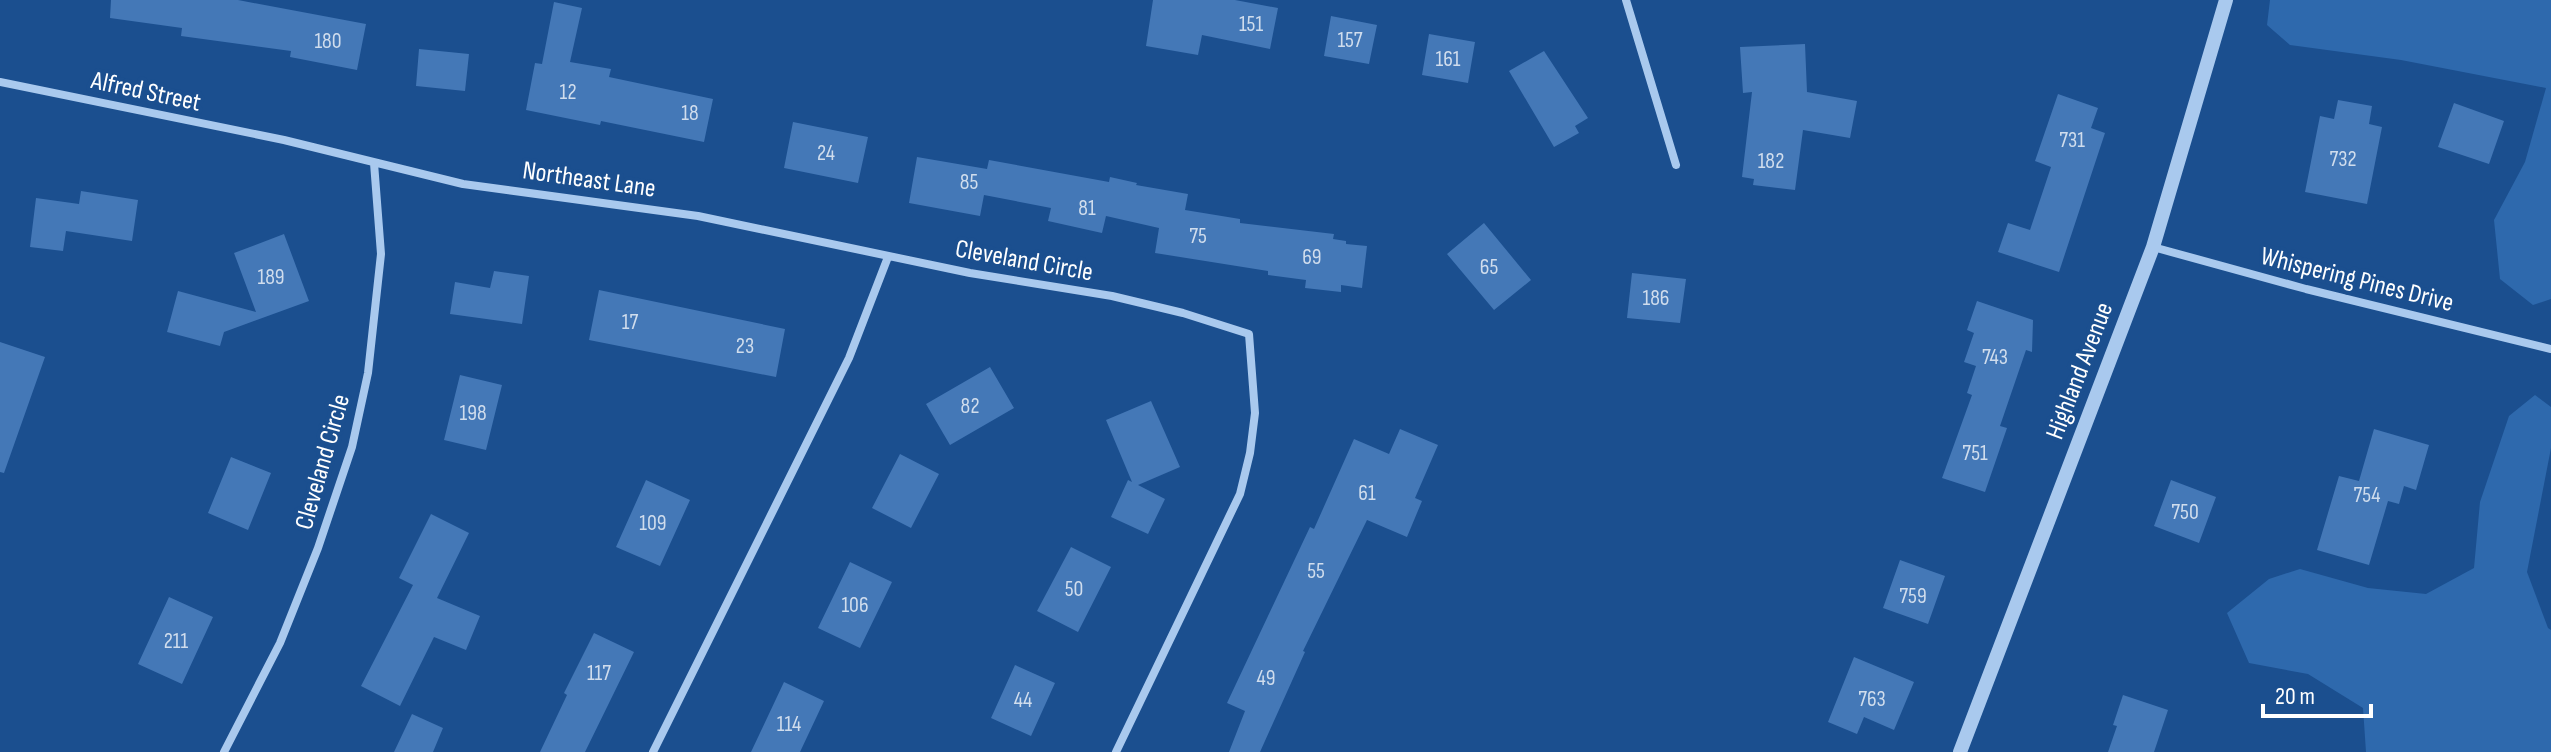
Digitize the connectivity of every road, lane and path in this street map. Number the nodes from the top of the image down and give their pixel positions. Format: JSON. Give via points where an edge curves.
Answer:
{"nodes":[{"id":1,"x":1626,"y":0,"type":"edge"},
{"id":2,"x":2226,"y":0,"type":"edge"},
{"id":3,"x":0,"y":82,"type":"edge"},
{"id":4,"x":284,"y":140,"type":"joint"},
{"id":5,"x":374,"y":163,"type":"junction"},
{"id":6,"x":1676,"y":165,"type":"dead end"},
{"id":7,"x":2153,"y":247,"type":"junction"},
{"id":8,"x":888,"y":257,"type":"junction"},
{"id":9,"x":2551,"y":349,"type":"edge"},
{"id":10,"x":224,"y":752,"type":"edge"},
{"id":11,"x":653,"y":752,"type":"edge"},
{"id":12,"x":1116,"y":752,"type":"edge"},
{"id":13,"x":1960,"y":752,"type":"edge"}],
"edges":[{"from":1,"to":6,"type":"street"},
{"from":2,"to":7,"type":"street","name":"Highland Avenue"},
{"from":3,"to":4,"type":"street","name":"Alfred Street"},
{"from":4,"to":5,"type":"street","name":"Northeast Lane"},
{"from":5,"to":8,"type":"street","name":"Northeast Lane","via":[[463,184],[698,216]]},
{"from":5,"to":10,"type":"street","name":"Cleveland Circle","via":[[381,254],[368,373],[352,447],[280,643]]},
{"from":7,"to":9,"type":"street","name":"Whispering Pines Drive"},
{"from":7,"to":13,"type":"street","name":"Highland Avenue"},
{"from":8,"to":11,"type":"street","via":[[849,358]]},
{"from":8,"to":12,"type":"street","name":"Cleveland Circle","via":[[1112,296],[1249,334],[1255,413],[1240,494]]}]}
